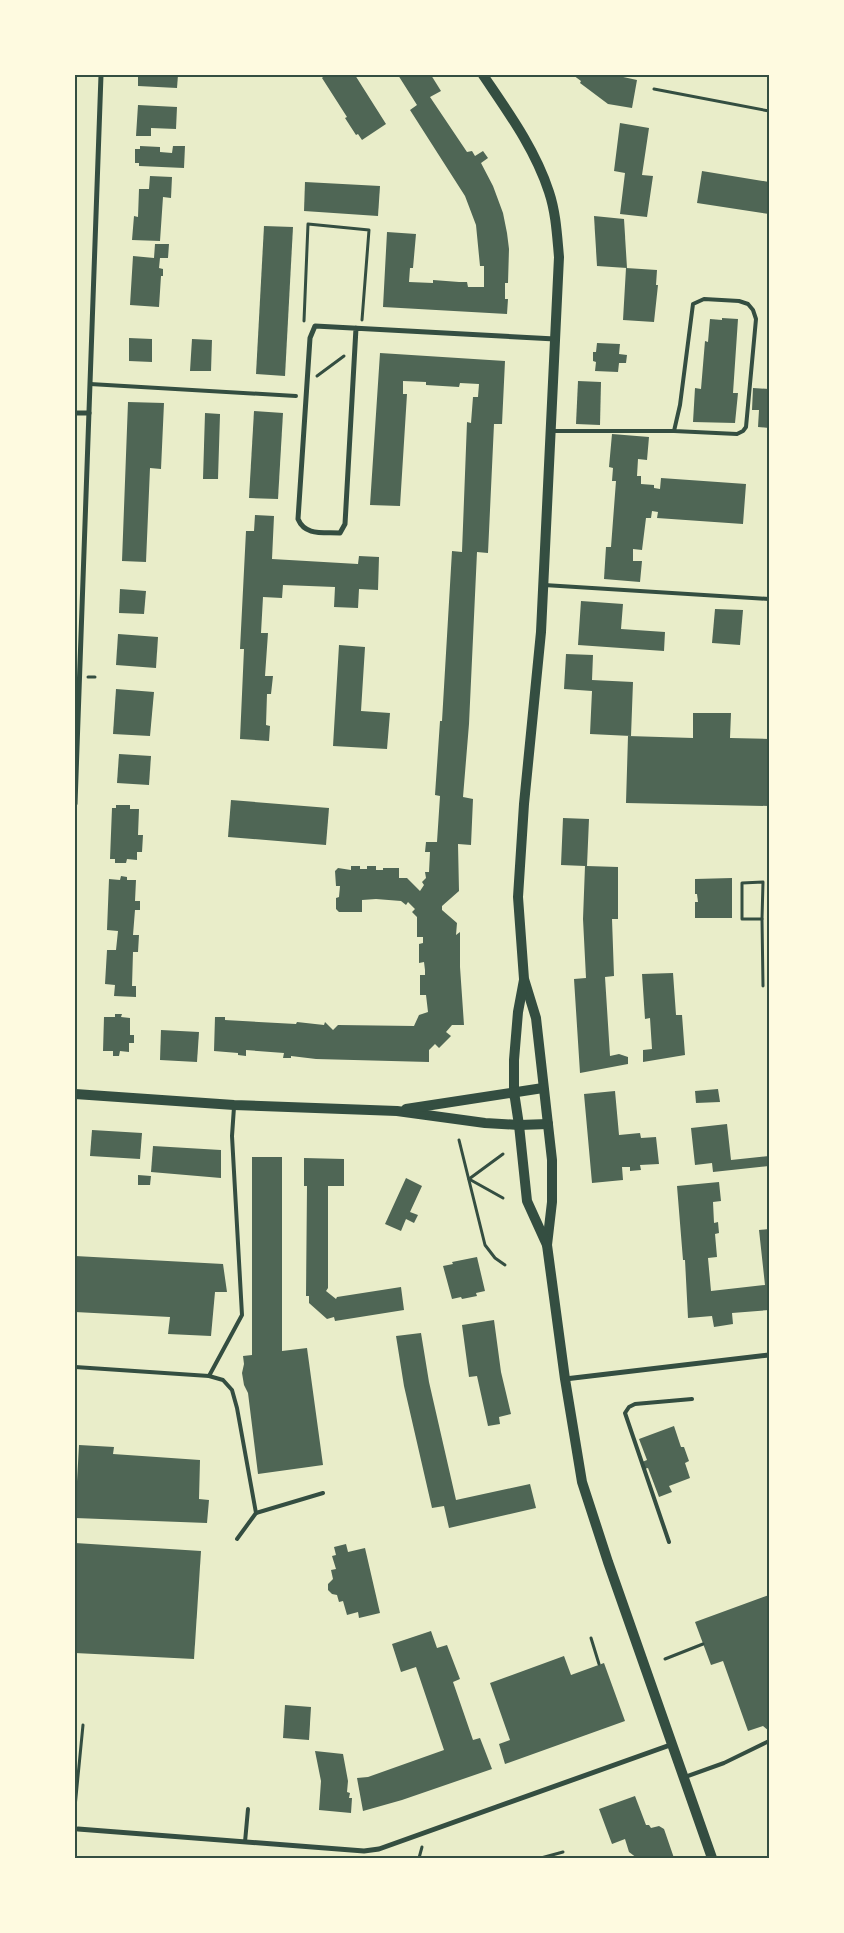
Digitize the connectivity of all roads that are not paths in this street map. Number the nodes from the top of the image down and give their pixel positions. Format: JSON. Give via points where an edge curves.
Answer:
{"nodes":[{"id":1,"x":101,"y":75,"type":"edge"},
{"id":2,"x":483,"y":75,"type":"edge"},
{"id":3,"x":356,"y":328,"type":"junction"},
{"id":4,"x":556,"y":340,"type":"junction"},
{"id":5,"x":90,"y":384,"type":"junction"},
{"id":6,"x":296,"y":396,"type":"dead end"},
{"id":7,"x":75,"y":413,"type":"edge"},
{"id":8,"x":89,"y":413,"type":"junction"},
{"id":9,"x":551,"y":431,"type":"junction"},
{"id":10,"x":674,"y":431,"type":"junction"},
{"id":11,"x":544,"y":585,"type":"junction"},
{"id":12,"x":769,"y":599,"type":"edge"},
{"id":13,"x":78,"y":661,"type":"edge"},
{"id":14,"x":75,"y":804,"type":"edge"},
{"id":15,"x":524,"y":979,"type":"junction"},
{"id":16,"x":543,"y":1088,"type":"junction"},
{"id":17,"x":514,"y":1092,"type":"junction"},
{"id":18,"x":75,"y":1094,"type":"edge"},
{"id":19,"x":234,"y":1105,"type":"junction"},
{"id":20,"x":397,"y":1111,"type":"junction"},
{"id":21,"x":548,"y":1124,"type":"junction"},
{"id":22,"x":519,"y":1125,"type":"junction"},
{"id":23,"x":547,"y":1245,"type":"junction"},
{"id":24,"x":769,"y":1355,"type":"edge"},
{"id":25,"x":75,"y":1367,"type":"edge"},
{"id":26,"x":209,"y":1376,"type":"junction"},
{"id":27,"x":565,"y":1379,"type":"junction"},
{"id":28,"x":692,"y":1399,"type":"dead end"},
{"id":29,"x":323,"y":1493,"type":"dead end"},
{"id":30,"x":256,"y":1513,"type":"junction"},
{"id":31,"x":237,"y":1539,"type":"dead end"},
{"id":32,"x":669,"y":1542,"type":"dead end"},
{"id":33,"x":769,"y":1741,"type":"edge"},
{"id":34,"x":673,"y":1744,"type":"junction"},
{"id":35,"x":685,"y":1777,"type":"junction"},
{"id":36,"x":248,"y":1810,"type":"dead end"},
{"id":37,"x":78,"y":1829,"type":"dead end"},
{"id":38,"x":245,"y":1842,"type":"junction"},
{"id":39,"x":712,"y":1858,"type":"edge"}],
"edges":[{"from":1,"to":5,"type":"street"},
{"from":2,"to":4,"type":"main road","via":[[528,146],[550,194],[559,257]]},
{"from":3,"to":3,"type":"street","via":[[315,326],[310,338],[298,519],[306,531],[340,532],[345,524]]},
{"from":3,"to":4,"type":"street"},
{"from":4,"to":9,"type":"main road"},
{"from":5,"to":6,"type":"lane"},
{"from":5,"to":8,"type":"street"},
{"from":7,"to":8,"type":"street"},
{"from":8,"to":13,"type":"street"},
{"from":9,"to":10,"type":"lane"},
{"from":9,"to":11,"type":"main road"},
{"from":10,"to":10,"type":"lane","via":[[693,304],[704,300],[748,304],[756,319],[746,427],[737,434]]},
{"from":11,"to":12,"type":"lane"},
{"from":11,"to":15,"type":"main road","via":[[518,870]]},
{"from":13,"to":14,"type":"street"},
{"from":15,"to":16,"type":"main road","via":[[536,1018]]},
{"from":15,"to":17,"type":"main road","via":[[518,1012]]},
{"from":16,"to":17,"type":"main road"},
{"from":16,"to":21,"type":"main road"},
{"from":17,"to":20,"type":"main road"},
{"from":17,"to":22,"type":"main road"},
{"from":18,"to":19,"type":"main road"},
{"from":19,"to":20,"type":"main road"},
{"from":19,"to":26,"type":"lane","via":[[232,1136],[242,1315]]},
{"from":20,"to":22,"type":"main road"},
{"from":21,"to":22,"type":"main road"},
{"from":21,"to":23,"type":"main road","via":[[552,1202]]},
{"from":22,"to":23,"type":"main road","via":[[528,1201]]},
{"from":23,"to":27,"type":"main road"},
{"from":24,"to":27,"type":"street"},
{"from":25,"to":26,"type":"lane"},
{"from":26,"to":30,"type":"lane","via":[[222,1380],[232,1390]]},
{"from":27,"to":34,"type":"main road","via":[[588,1504]]},
{"from":28,"to":32,"type":"lane","via":[[635,1404],[625,1414]]},
{"from":29,"to":30,"type":"lane"},
{"from":30,"to":31,"type":"lane"},
{"from":33,"to":35,"type":"lane"},
{"from":34,"to":35,"type":"main road"},
{"from":34,"to":38,"type":"street","via":[[379,1849],[364,1851]]},
{"from":35,"to":39,"type":"main road"},
{"from":36,"to":38,"type":"lane"},
{"from":37,"to":38,"type":"street"}]}
